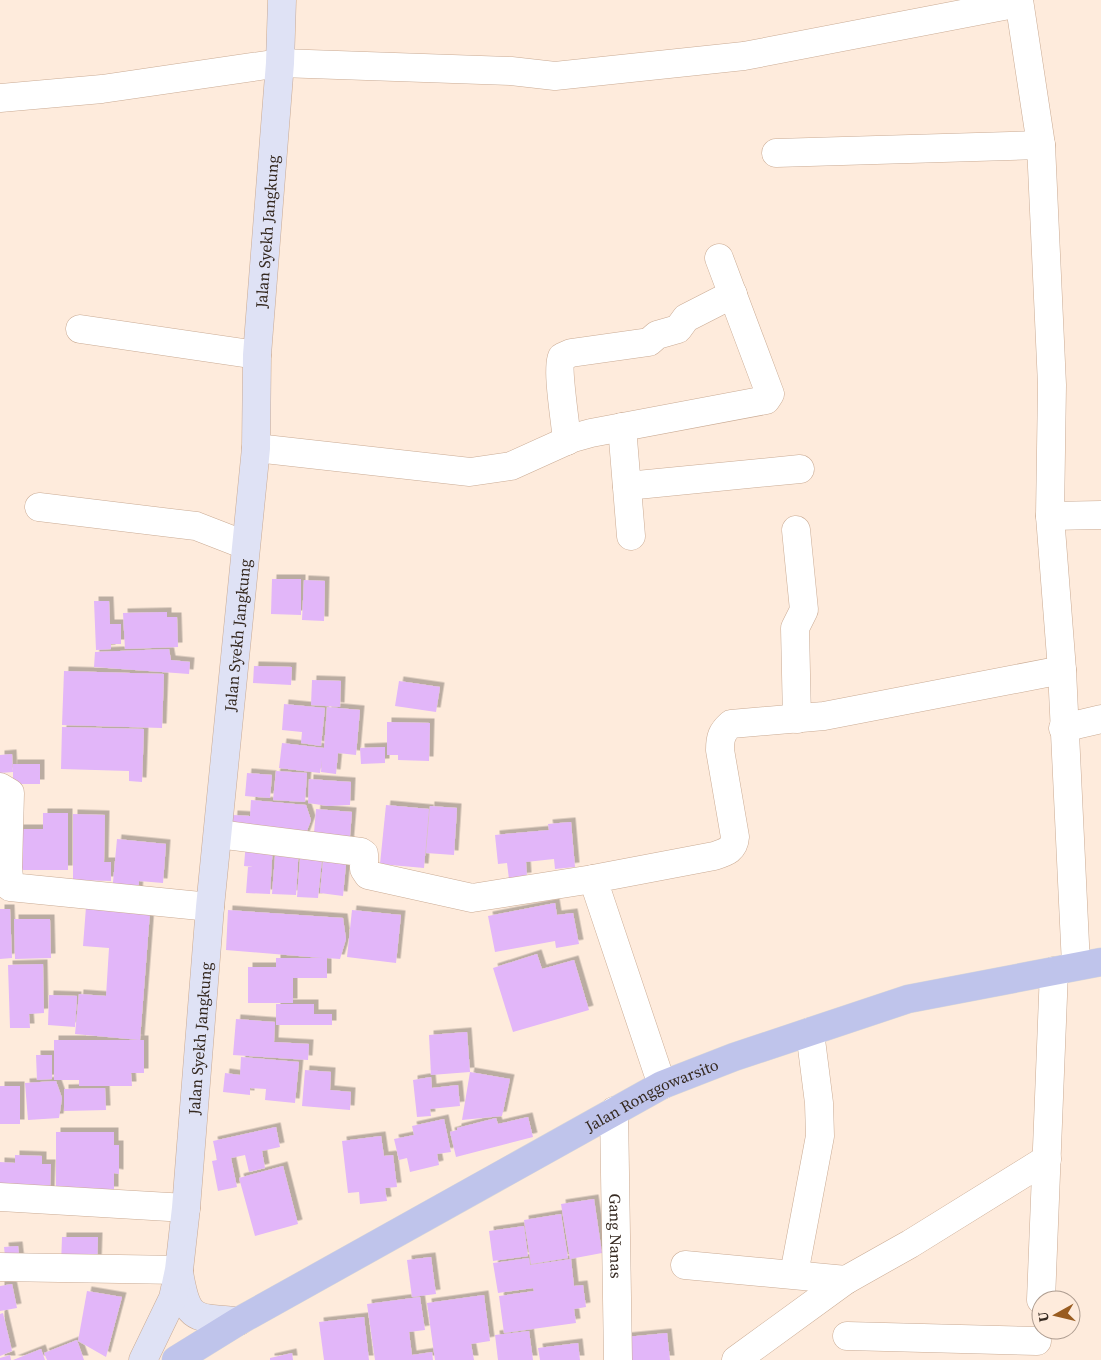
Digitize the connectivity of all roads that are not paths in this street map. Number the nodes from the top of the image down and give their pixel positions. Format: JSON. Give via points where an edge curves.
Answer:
{"nodes":[{"id":1,"x":282,"y":0,"type":"edge"},
{"id":2,"x":1019,"y":2,"type":"edge"},
{"id":3,"x":280,"y":63,"type":"junction"},
{"id":4,"x":0,"y":98,"type":"edge"},
{"id":5,"x":1041,"y":145,"type":"junction"},
{"id":6,"x":776,"y":153,"type":"dead end"},
{"id":7,"x":719,"y":258,"type":"dead end"},
{"id":8,"x":732,"y":294,"type":"junction"},
{"id":9,"x":80,"y":329,"type":"dead end"},
{"id":10,"x":257,"y":355,"type":"junction"},
{"id":11,"x":622,"y":427,"type":"junction"},
{"id":12,"x":567,"y":441,"type":"junction"},
{"id":13,"x":256,"y":448,"type":"junction"},
{"id":14,"x":800,"y":469,"type":"dead end"},
{"id":15,"x":626,"y":486,"type":"junction"},
{"id":16,"x":38,"y":507,"type":"dead end"},
{"id":17,"x":1101,"y":515,"type":"edge"},
{"id":18,"x":1050,"y":516,"type":"junction"},
{"id":19,"x":796,"y":530,"type":"dead end"},
{"id":20,"x":630,"y":536,"type":"dead end"},
{"id":21,"x":245,"y":545,"type":"junction"},
{"id":22,"x":1062,"y":670,"type":"junction"},
{"id":23,"x":797,"y":719,"type":"junction"},
{"id":24,"x":1101,"y":719,"type":"edge"},
{"id":25,"x":1063,"y":728,"type":"junction"},
{"id":26,"x":0,"y":787,"type":"edge"},
{"id":27,"x":218,"y":834,"type":"junction"},
{"id":28,"x":593,"y":879,"type":"junction"},
{"id":29,"x":5,"y":894,"type":"edge"},
{"id":30,"x":210,"y":907,"type":"junction"},
{"id":31,"x":1077,"y":966,"type":"edge"},
{"id":32,"x":810,"y":1032,"type":"junction"},
{"id":33,"x":662,"y":1086,"type":"junction"},
{"id":34,"x":614,"y":1111,"type":"junction"},
{"id":35,"x":1047,"y":1159,"type":"junction"},
{"id":36,"x":0,"y":1197,"type":"edge"},
{"id":37,"x":186,"y":1208,"type":"junction"},
{"id":38,"x":685,"y":1265,"type":"dead end"},
{"id":39,"x":0,"y":1267,"type":"edge"},
{"id":40,"x":179,"y":1270,"type":"junction"},
{"id":41,"x":794,"y":1274,"type":"junction"},
{"id":42,"x":846,"y":1280,"type":"junction"},
{"id":43,"x":1041,"y":1290,"type":"edge"},
{"id":44,"x":239,"y":1321,"type":"junction"},
{"id":45,"x":847,"y":1336,"type":"dead end"},
{"id":46,"x":1036,"y":1351,"type":"edge"},
{"id":47,"x":143,"y":1360,"type":"edge"},
{"id":48,"x":176,"y":1360,"type":"edge"},
{"id":49,"x":618,"y":1360,"type":"edge"},
{"id":50,"x":736,"y":1360,"type":"edge"}],
"edges":[{"from":1,"to":3,"type":"main road","name":"Jalan Syekh Jangkung"},
{"from":2,"to":3,"type":"street","via":[[733,58],[555,76],[511,71]]},
{"from":2,"to":5,"type":"street"},
{"from":3,"to":4,"type":"street","via":[[102,89]]},
{"from":3,"to":10,"type":"main road","name":"Jalan Syekh Jangkung"},
{"from":5,"to":6,"type":"street"},
{"from":5,"to":18,"type":"street","via":[[1052,385]]},
{"from":7,"to":8,"type":"street"},
{"from":8,"to":11,"type":"street","via":[[770,397]]},
{"from":8,"to":12,"type":"street","via":[[686,318],[678,330],[657,334],[649,342],[570,353],[562,357]]},
{"from":9,"to":10,"type":"street"},
{"from":10,"to":13,"type":"main road","name":"Jalan Syekh Jangkung"},
{"from":11,"to":12,"type":"street"},
{"from":11,"to":15,"type":"street"},
{"from":12,"to":13,"type":"street","via":[[511,466],[470,472]]},
{"from":13,"to":21,"type":"main road","name":"Jalan Syekh Jangkung"},
{"from":14,"to":15,"type":"street"},
{"from":15,"to":20,"type":"street"},
{"from":16,"to":21,"type":"street","via":[[196,526]]},
{"from":17,"to":18,"type":"street"},
{"from":18,"to":22,"type":"street"},
{"from":19,"to":23,"type":"street","via":[[804,610],[795,628]]},
{"from":21,"to":27,"type":"main road","name":"Jalan Syekh Jangkung"},
{"from":22,"to":23,"type":"street"},
{"from":22,"to":25,"type":"street"},
{"from":23,"to":28,"type":"street","via":[[732,724],[720,737],[735,837],[731,850]]},
{"from":24,"to":25,"type":"street"},
{"from":25,"to":31,"type":"street"},
{"from":26,"to":29,"type":"street","via":[[12,798]]},
{"from":27,"to":28,"type":"street","via":[[361,852],[368,875],[472,898]]},
{"from":27,"to":30,"type":"main road","name":"Jalan Syekh Jangkung"},
{"from":28,"to":33,"type":"street"},
{"from":29,"to":30,"type":"street"},
{"from":30,"to":37,"type":"main road","name":"Jalan Syekh Jangkung"},
{"from":31,"to":32,"type":"main road","name":"Jalan Ronggowarsito","via":[[908,999]]},
{"from":31,"to":35,"type":"street"},
{"from":32,"to":33,"type":"main road","name":"Jalan Ronggowarsito","via":[[734,1057]]},
{"from":32,"to":41,"type":"street","via":[[820,1136]]},
{"from":33,"to":34,"type":"main road","name":"Jalan Ronggowarsito"},
{"from":34,"to":44,"type":"main road","name":"Jalan Ronggowarsito"},
{"from":34,"to":49,"type":"street","name":"Gang Nanas"},
{"from":35,"to":42,"type":"street"},
{"from":35,"to":43,"type":"street"},
{"from":36,"to":37,"type":"street"},
{"from":37,"to":40,"type":"main road","name":"Jalan Syekh Jangkung"},
{"from":38,"to":41,"type":"street"},
{"from":39,"to":40,"type":"street"},
{"from":40,"to":44,"type":"main road","via":[[183,1296],[194,1313],[203,1319]]},
{"from":40,"to":47,"type":"main road","via":[[173,1298]]},
{"from":41,"to":42,"type":"street"},
{"from":42,"to":50,"type":"street"},
{"from":44,"to":48,"type":"main road","name":"Jalan Ronggowarsito"},
{"from":45,"to":46,"type":"street"}]}
